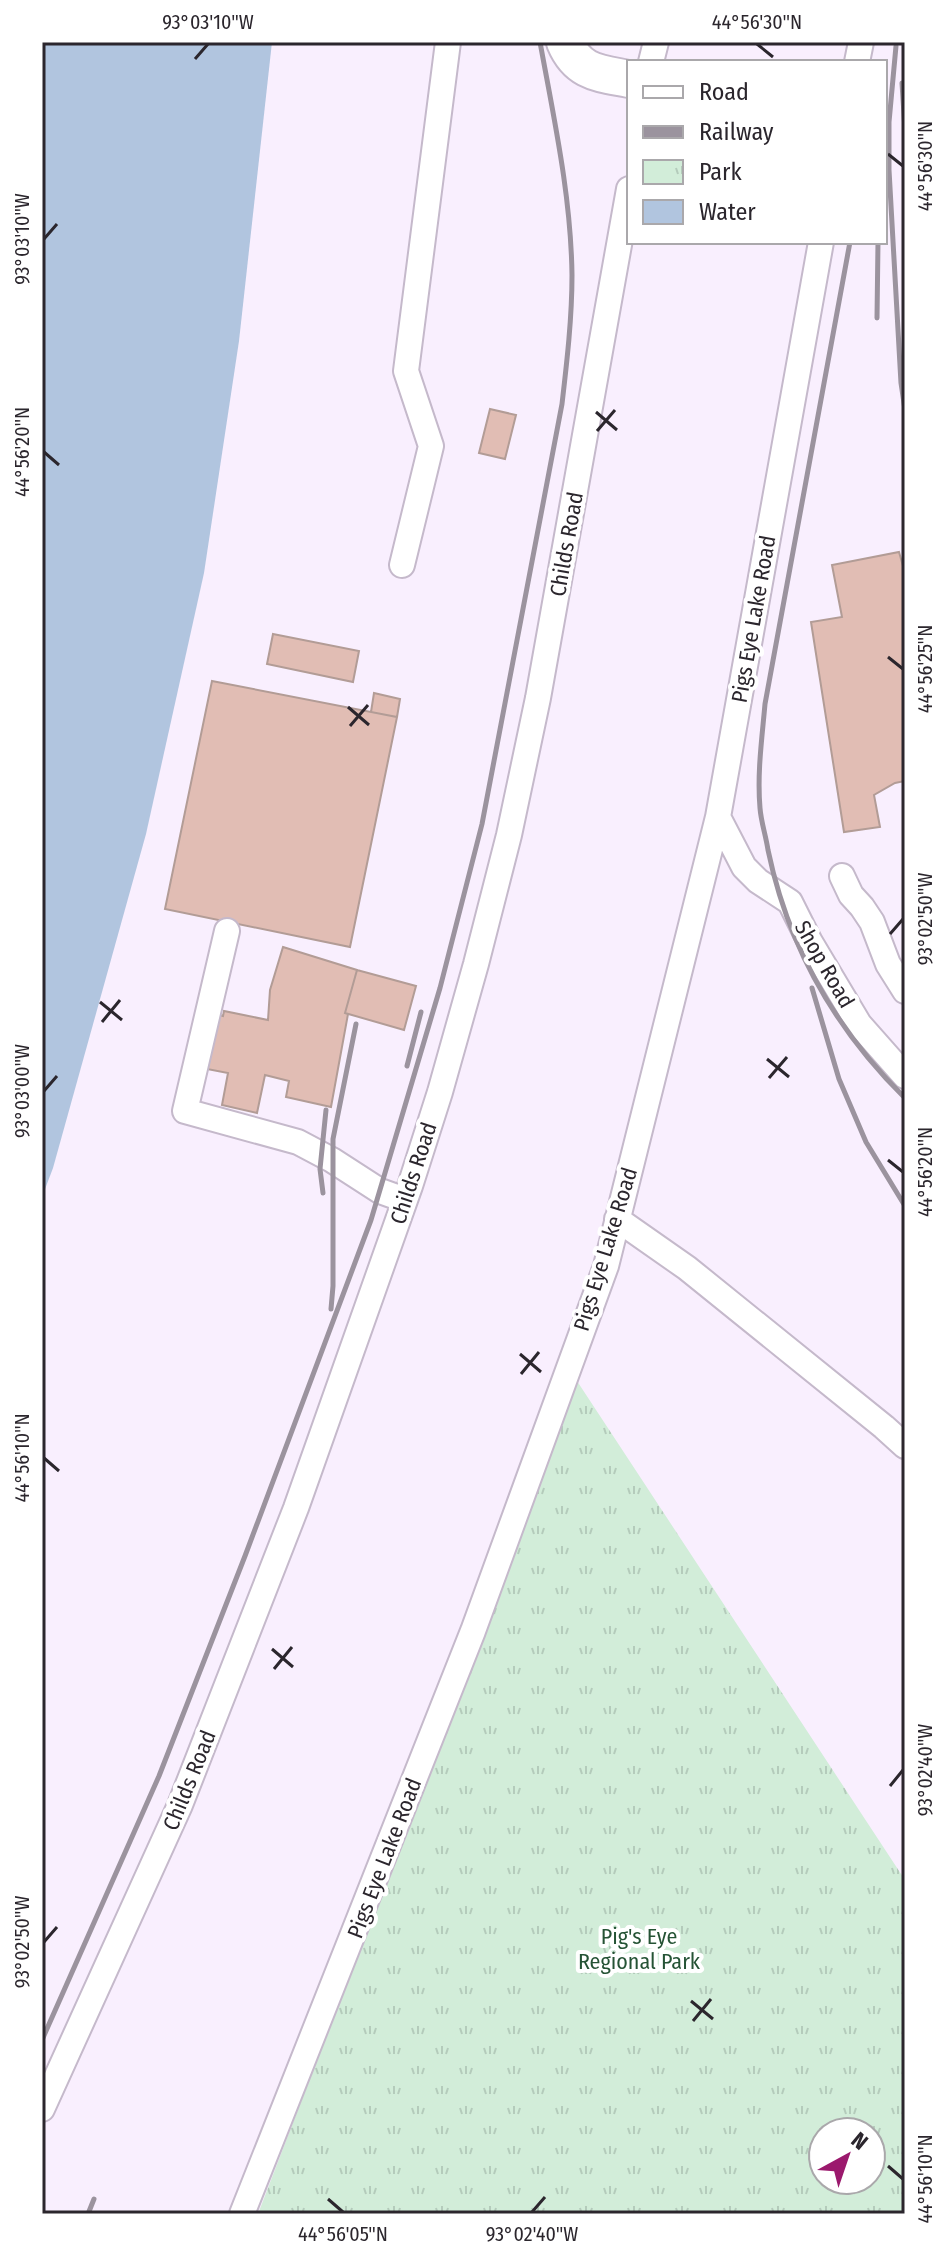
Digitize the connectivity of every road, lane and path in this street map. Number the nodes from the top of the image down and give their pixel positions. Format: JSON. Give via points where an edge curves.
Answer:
{"nodes":[{"id":1,"x":448,"y":42,"type":"edge"},
{"id":2,"x":565,"y":42,"type":"edge"},
{"id":3,"x":627,"y":79,"type":"edge"},
{"id":4,"x":627,"y":200,"type":"edge"},
{"id":5,"x":821,"y":244,"type":"edge"},
{"id":6,"x":402,"y":565,"type":"dead end"},
{"id":7,"x":718,"y":817,"type":"junction"},
{"id":8,"x":842,"y":876,"type":"dead end"},
{"id":9,"x":227,"y":931,"type":"dead end"},
{"id":10,"x":905,"y":991,"type":"edge"},
{"id":11,"x":905,"y":1076,"type":"edge"},
{"id":12,"x":405,"y":1200,"type":"junction"},
{"id":13,"x":617,"y":1219,"type":"junction"},
{"id":14,"x":905,"y":1446,"type":"edge"},
{"id":15,"x":42,"y":2109,"type":"edge"},
{"id":16,"x":242,"y":2214,"type":"edge"}],
"edges":[{"from":1,"to":6,"type":"street","via":[[406,371],[431,446]]},
{"from":2,"to":3,"type":"highway","via":[[570,54],[591,71]]},
{"from":4,"to":12,"type":"street","name":"Childs Road","via":[[509,835],[440,1092]]},
{"from":5,"to":7,"type":"street","name":"Pigs Eye Lake Road"},
{"from":7,"to":11,"type":"street","name":"Shop Road","via":[[744,867],[790,902],[859,1024]]},
{"from":7,"to":13,"type":"street","name":"Pigs Eye Lake Road"},
{"from":8,"to":10,"type":"street","via":[[872,922]]},
{"from":9,"to":12,"type":"street","via":[[185,1111],[298,1142],[380,1191]]},
{"from":12,"to":15,"type":"street","name":"Childs Road","via":[[296,1508],[180,1805]]},
{"from":13,"to":14,"type":"street","via":[[687,1268]]},
{"from":13,"to":16,"type":"street","name":"Pigs Eye Lake Road","via":[[606,1266],[473,1631]]}]}
